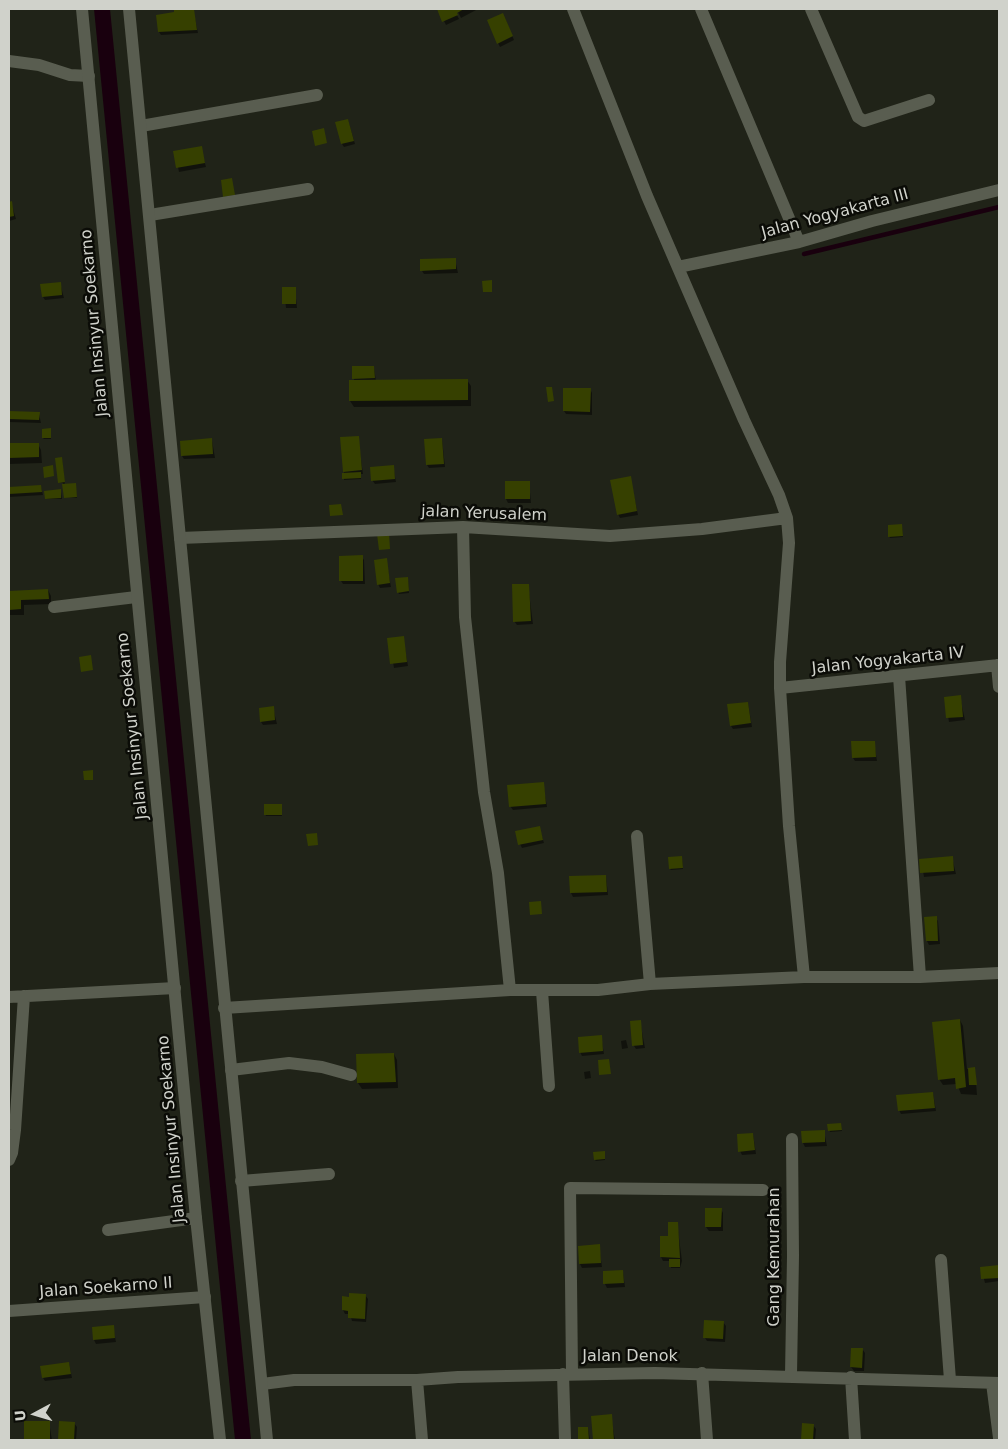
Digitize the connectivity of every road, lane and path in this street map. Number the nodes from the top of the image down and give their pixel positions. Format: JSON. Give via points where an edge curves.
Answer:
{"nodes":[{"id":1,"x":82,"y":9,"type":"edge"},
{"id":2,"x":129,"y":9,"type":"edge"},
{"id":3,"x":574,"y":9,"type":"edge"},
{"id":4,"x":701,"y":9,"type":"edge"},
{"id":5,"x":811,"y":9,"type":"edge"},
{"id":6,"x":9,"y":61,"type":"edge"},
{"id":7,"x":89,"y":76,"type":"junction"},
{"id":8,"x":317,"y":95,"type":"dead end"},
{"id":9,"x":929,"y":100,"type":"dead end"},
{"id":10,"x":141,"y":126,"type":"junction"},
{"id":11,"x":308,"y":189,"type":"dead end"},
{"id":12,"x":999,"y":190,"type":"edge"},
{"id":13,"x":150,"y":215,"type":"junction"},
{"id":14,"x":800,"y":242,"type":"junction"},
{"id":15,"x":678,"y":267,"type":"junction"},
{"id":16,"x":787,"y":518,"type":"junction"},
{"id":17,"x":464,"y":526,"type":"junction"},
{"id":18,"x":180,"y":538,"type":"junction"},
{"id":19,"x":136,"y":597,"type":"junction"},
{"id":20,"x":54,"y":607,"type":"dead end"},
{"id":21,"x":998,"y":665,"type":"edge"},
{"id":22,"x":899,"y":676,"type":"junction"},
{"id":23,"x":999,"y":687,"type":"edge"},
{"id":24,"x":780,"y":688,"type":"junction"},
{"id":25,"x":638,"y":836,"type":"dead end"},
{"id":26,"x":999,"y":973,"type":"edge"},
{"id":27,"x":804,"y":977,"type":"junction"},
{"id":28,"x":920,"y":977,"type":"junction"},
{"id":29,"x":650,"y":984,"type":"junction"},
{"id":30,"x":175,"y":988,"type":"junction"},
{"id":31,"x":510,"y":990,"type":"junction"},
{"id":32,"x":542,"y":991,"type":"junction"},
{"id":33,"x":24,"y":996,"type":"junction"},
{"id":34,"x":9,"y":997,"type":"edge"},
{"id":35,"x":224,"y":1008,"type":"junction"},
{"id":36,"x":231,"y":1070,"type":"junction"},
{"id":37,"x":351,"y":1075,"type":"dead end"},
{"id":38,"x":549,"y":1086,"type":"dead end"},
{"id":39,"x":792,"y":1139,"type":"dead end"},
{"id":40,"x":9,"y":1160,"type":"edge"},
{"id":41,"x":329,"y":1174,"type":"dead end"},
{"id":42,"x":241,"y":1181,"type":"junction"},
{"id":43,"x":763,"y":1190,"type":"dead end"},
{"id":44,"x":196,"y":1218,"type":"junction"},
{"id":45,"x":108,"y":1230,"type":"dead end"},
{"id":46,"x":942,"y":1260,"type":"dead end"},
{"id":47,"x":205,"y":1297,"type":"junction"},
{"id":48,"x":9,"y":1311,"type":"edge"},
{"id":49,"x":567,"y":1373,"type":"junction"},
{"id":50,"x":702,"y":1373,"type":"junction"},
{"id":51,"x":791,"y":1375,"type":"junction"},
{"id":52,"x":851,"y":1377,"type":"junction"},
{"id":53,"x":417,"y":1380,"type":"junction"},
{"id":54,"x":950,"y":1380,"type":"junction"},
{"id":55,"x":995,"y":1382,"type":"edge"},
{"id":56,"x":262,"y":1384,"type":"junction"},
{"id":57,"x":999,"y":1438,"type":"edge"},
{"id":58,"x":220,"y":1440,"type":"edge"},
{"id":59,"x":267,"y":1440,"type":"edge"},
{"id":60,"x":422,"y":1440,"type":"edge"},
{"id":61,"x":565,"y":1440,"type":"edge"},
{"id":62,"x":707,"y":1440,"type":"edge"},
{"id":63,"x":855,"y":1440,"type":"edge"}],
"edges":[{"from":1,"to":7,"type":"street","name":"Jalan Insinyur Soekarno"},
{"from":2,"to":10,"type":"street"},
{"from":3,"to":15,"type":"street","via":[[620,132]]},
{"from":4,"to":14,"type":"street"},
{"from":5,"to":9,"type":"street","via":[[858,117],[864,121]]},
{"from":6,"to":7,"type":"street"},
{"from":7,"to":19,"type":"street","name":"Jalan Insinyur Soekarno"},
{"from":8,"to":10,"type":"street"},
{"from":10,"to":13,"type":"street"},
{"from":11,"to":13,"type":"street"},
{"from":12,"to":14,"type":"street","name":"Jalan Yogyakarta III"},
{"from":13,"to":18,"type":"street"},
{"from":14,"to":15,"type":"street","name":"Jalan Yogyakarta III"},
{"from":15,"to":16,"type":"street","via":[[780,495]]},
{"from":16,"to":17,"type":"street","name":"jalan Yerusalem","via":[[610,536]]},
{"from":16,"to":24,"type":"street"},
{"from":17,"to":18,"type":"street","name":"jalan Yerusalem"},
{"from":17,"to":31,"type":"street","via":[[465,617]]},
{"from":18,"to":35,"type":"street"},
{"from":19,"to":20,"type":"street"},
{"from":19,"to":30,"type":"street","name":"Jalan Insinyur Soekarno"},
{"from":21,"to":22,"type":"street","name":"Jalan Yogyakarta IV"},
{"from":21,"to":23,"type":"street"},
{"from":22,"to":24,"type":"street","name":"Jalan Yogyakarta IV"},
{"from":22,"to":28,"type":"street"},
{"from":24,"to":27,"type":"street"},
{"from":25,"to":29,"type":"street"},
{"from":26,"to":28,"type":"street"},
{"from":27,"to":28,"type":"street"},
{"from":27,"to":29,"type":"street"},
{"from":29,"to":32,"type":"street","via":[[598,990]]},
{"from":30,"to":33,"type":"street"},
{"from":30,"to":44,"type":"street","name":"Jalan Insinyur Soekarno"},
{"from":31,"to":32,"type":"street"},
{"from":31,"to":35,"type":"street"},
{"from":32,"to":38,"type":"street"},
{"from":33,"to":34,"type":"street"},
{"from":33,"to":40,"type":"street","via":[[15,1130]]},
{"from":35,"to":36,"type":"street"},
{"from":36,"to":37,"type":"street","via":[[289,1063]]},
{"from":36,"to":42,"type":"street"},
{"from":39,"to":51,"type":"street","name":"Gang Kemurahan"},
{"from":41,"to":42,"type":"street"},
{"from":42,"to":56,"type":"street"},
{"from":43,"to":49,"type":"street","via":[[570,1188]]},
{"from":44,"to":45,"type":"street"},
{"from":44,"to":47,"type":"street","name":"Jalan Insinyur Soekarno"},
{"from":46,"to":54,"type":"street"},
{"from":47,"to":48,"type":"street","name":"Jalan Soekarno II"},
{"from":47,"to":58,"type":"street","name":"Jalan Insinyur Soekarno"},
{"from":49,"to":50,"type":"street","name":"Jalan Denok"},
{"from":49,"to":53,"type":"street","name":"Jalan Denok"},
{"from":49,"to":61,"type":"street"},
{"from":50,"to":51,"type":"street","name":"Jalan Denok"},
{"from":50,"to":62,"type":"street"},
{"from":51,"to":52,"type":"street","name":"Jalan Denok"},
{"from":52,"to":54,"type":"street","name":"Jalan Denok"},
{"from":52,"to":63,"type":"street"},
{"from":53,"to":56,"type":"street","name":"Jalan Denok","via":[[294,1380]]},
{"from":53,"to":60,"type":"street"},
{"from":54,"to":55,"type":"street","name":"Jalan Denok"},
{"from":55,"to":57,"type":"street"},
{"from":56,"to":59,"type":"street"}]}
